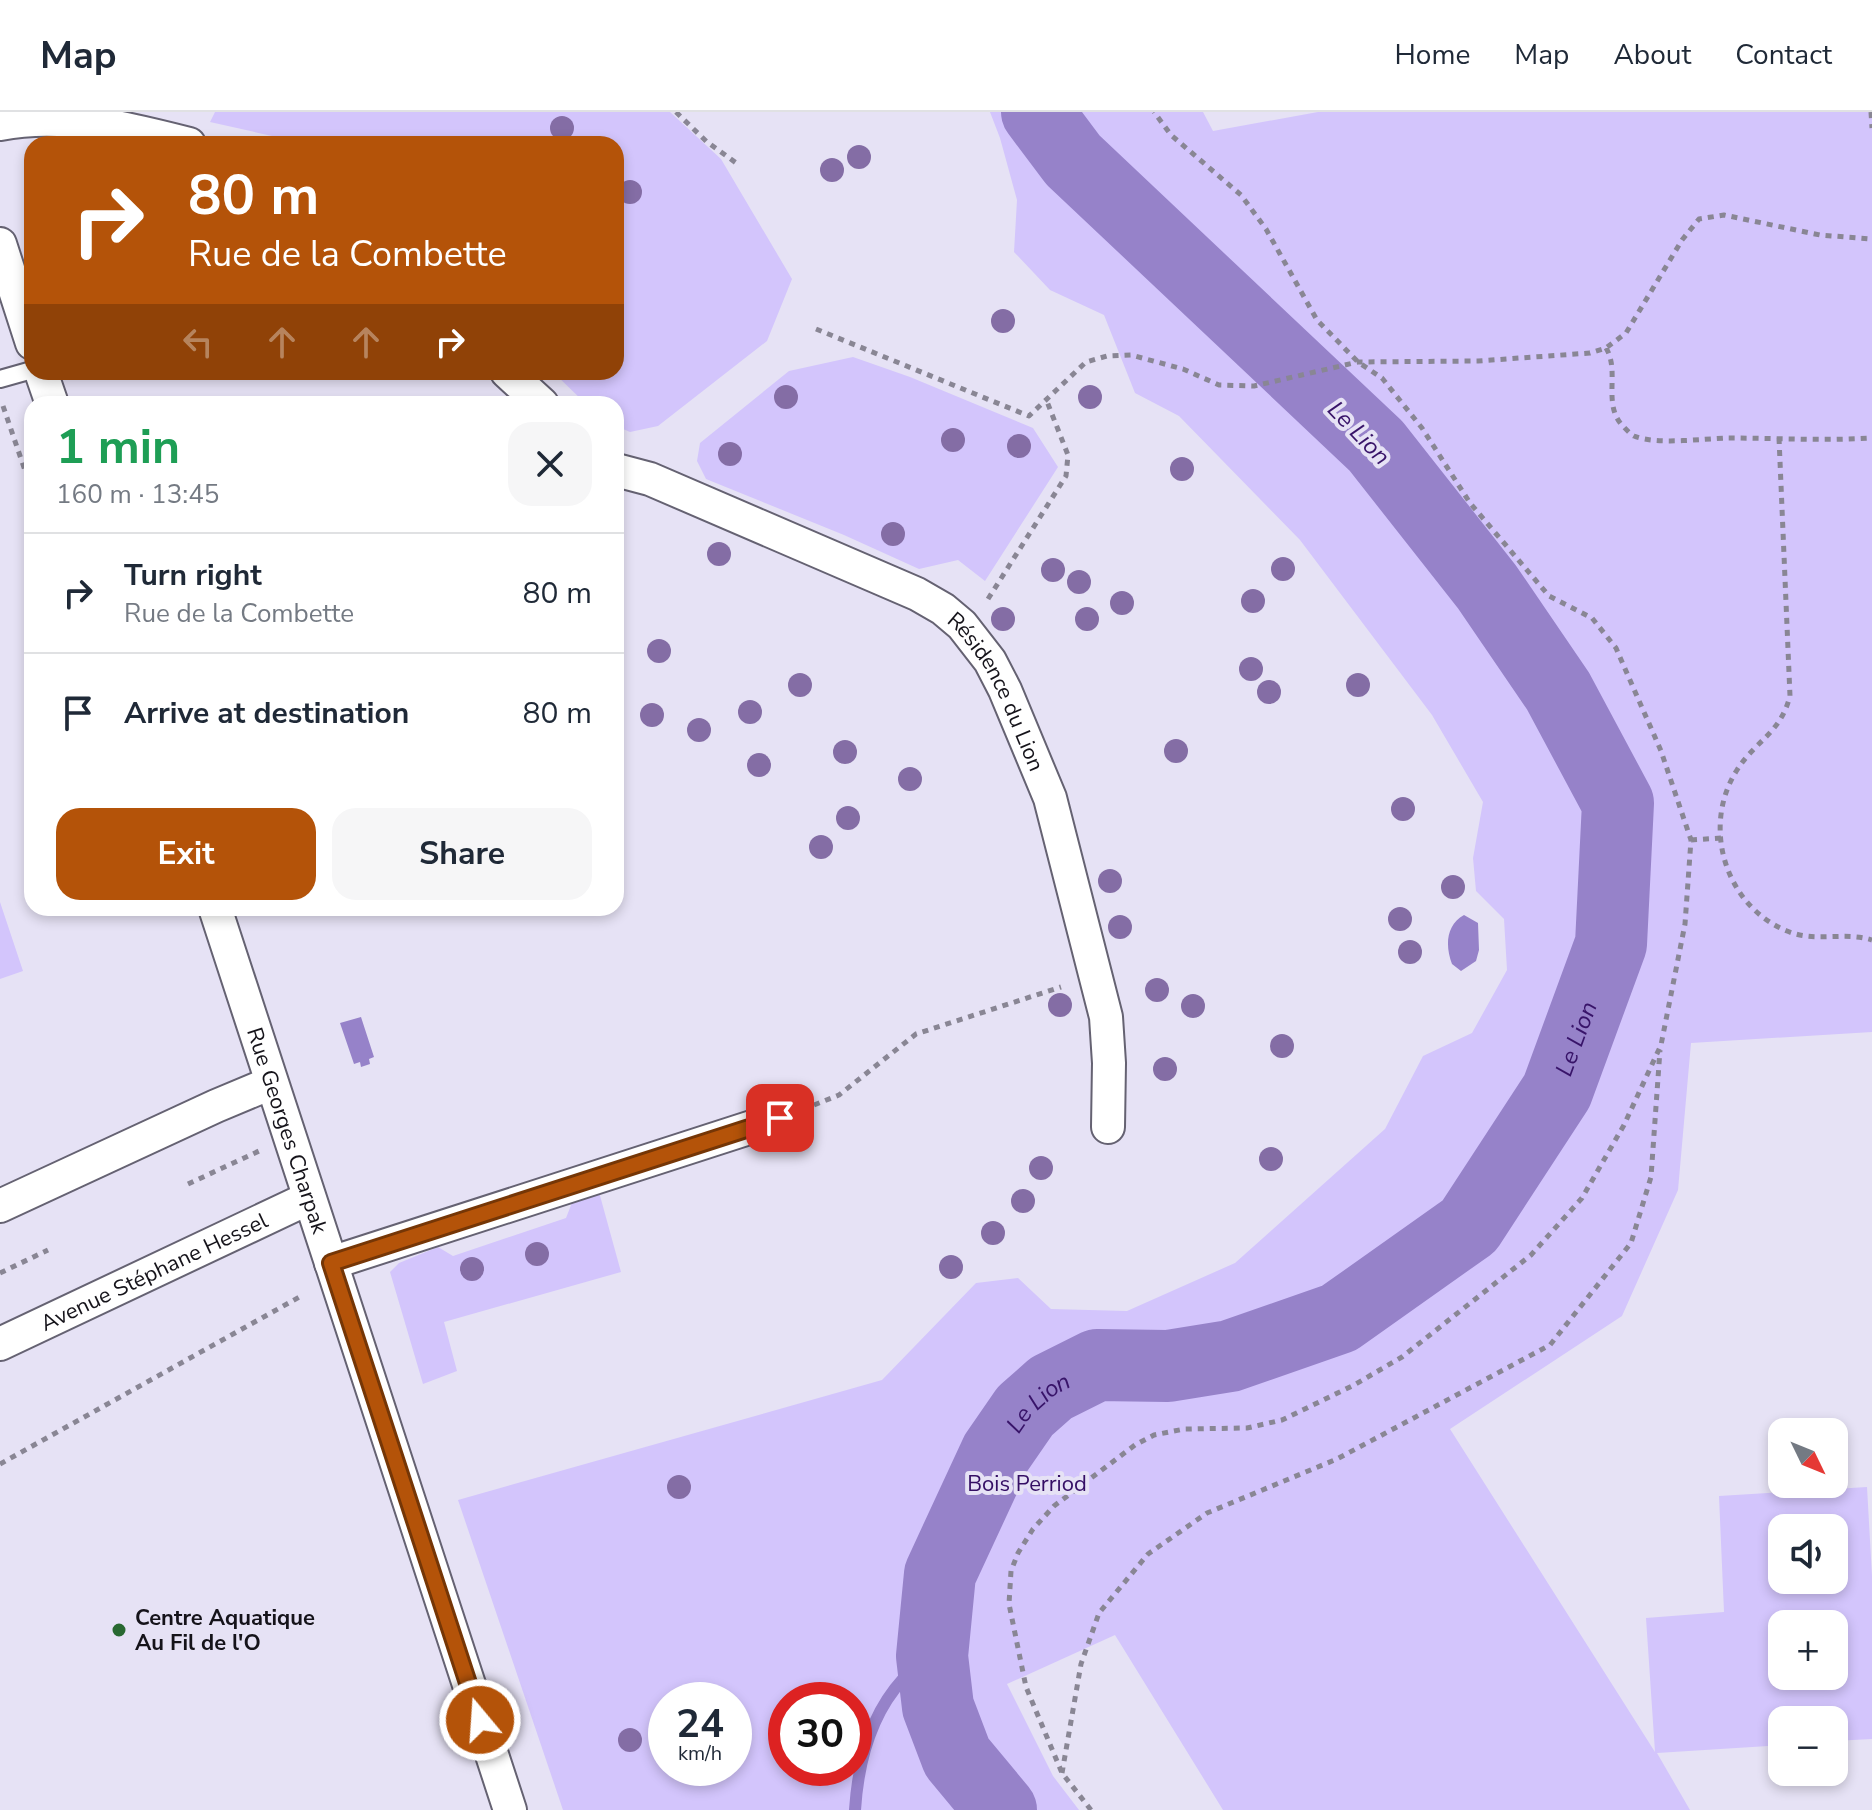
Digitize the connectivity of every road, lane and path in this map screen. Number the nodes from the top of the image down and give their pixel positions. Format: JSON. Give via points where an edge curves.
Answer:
{"nodes":[{"id":1,"x":676,"y":112,"type":"edge"},
{"id":2,"x":1154,"y":112,"type":"edge"},
{"id":3,"x":1871,"y":112,"type":"edge"},
{"id":4,"x":0,"y":124,"type":"edge"},
{"id":5,"x":1872,"y":128,"type":"edge"},
{"id":6,"x":155,"y":136,"type":"edge"},
{"id":7,"x":739,"y":165,"type":"dead end"},
{"id":8,"x":1872,"y":239,"type":"edge"},
{"id":9,"x":0,"y":244,"type":"edge"},
{"id":10,"x":24,"y":318,"type":"edge"},
{"id":11,"x":816,"y":329,"type":"dead end"},
{"id":12,"x":1606,"y":348,"type":"junction"},
{"id":13,"x":1358,"y":362,"type":"junction"},
{"id":14,"x":24,"y":372,"type":"edge"},
{"id":15,"x":0,"y":379,"type":"edge"},
{"id":16,"x":516,"y":380,"type":"edge"},
{"id":17,"x":533,"y":396,"type":"edge"},
{"id":18,"x":0,"y":398,"type":"edge"},
{"id":19,"x":1046,"y":399,"type":"junction"},
{"id":20,"x":1779,"y":438,"type":"junction"},
{"id":21,"x":1872,"y":438,"type":"edge"},
{"id":22,"x":24,"y":468,"type":"edge"},
{"id":23,"x":624,"y":472,"type":"edge"},
{"id":24,"x":962,"y":625,"type":"junction"},
{"id":25,"x":1721,"y":838,"type":"junction"},
{"id":26,"x":1691,"y":840,"type":"junction"},
{"id":27,"x":218,"y":916,"type":"edge"},
{"id":28,"x":1872,"y":940,"type":"edge"},
{"id":29,"x":1097,"y":977,"type":"junction"},
{"id":30,"x":1661,"y":1045,"type":"junction"},
{"id":31,"x":271,"y":1083,"type":"junction"},
{"id":32,"x":780,"y":1118,"type":"joint"},
{"id":33,"x":1108,"y":1127,"type":"dead end"},
{"id":34,"x":309,"y":1198,"type":"junction"},
{"id":35,"x":0,"y":1206,"type":"edge"},
{"id":36,"x":48,"y":1250,"type":"dead end"},
{"id":37,"x":331,"y":1263,"type":"junction"},
{"id":38,"x":0,"y":1273,"type":"edge"},
{"id":39,"x":303,"y":1295,"type":"dead end"},
{"id":40,"x":0,"y":1344,"type":"edge"},
{"id":41,"x":0,"y":1464,"type":"edge"},
{"id":42,"x":1062,"y":1773,"type":"junction"},
{"id":43,"x":510,"y":1810,"type":"edge"},
{"id":44,"x":1091,"y":1810,"type":"edge"}],
"edges":[{"from":1,"to":7,"type":"path"},
{"from":2,"to":13,"type":"path","via":[[1171,135],[1241,195],[1317,320]]},
{"from":3,"to":5,"type":"path"},
{"from":4,"to":6,"type":"street","via":[[42,118],[86,120]]},
{"from":8,"to":12,"type":"path","via":[[1820,235],[1724,215],[1699,219],[1626,333]]},
{"from":9,"to":10,"type":"street"},
{"from":11,"to":19,"type":"path","via":[[1029,416]]},
{"from":12,"to":13,"type":"path","via":[[1478,361]]},
{"from":12,"to":20,"type":"path","via":[[1612,358],[1613,411],[1633,435]]},
{"from":13,"to":19,"type":"path","via":[[1254,386],[1219,385],[1183,369],[1119,355],[1086,362]]},
{"from":13,"to":26,"type":"path","via":[[1382,378],[1470,503],[1549,596],[1592,618],[1616,648],[1661,751]]},
{"from":14,"to":15,"type":"lane"},
{"from":16,"to":17,"type":"street"},
{"from":18,"to":22,"type":"path"},
{"from":19,"to":24,"type":"path","via":[[1068,455],[1066,476],[988,599]]},
{"from":20,"to":21,"type":"path"},
{"from":20,"to":25,"type":"path","via":[[1790,696],[1775,730],[1736,772],[1722,810]]},
{"from":23,"to":24,"type":"street","name":"Résidence du Lion","via":[[917,594]]},
{"from":24,"to":29,"type":"street","name":"Résidence du Lion","via":[[1005,690],[1050,798]]},
{"from":25,"to":26,"type":"path"},
{"from":25,"to":28,"type":"path","via":[[1724,863],[1740,895],[1761,917],[1788,932]]},
{"from":26,"to":30,"type":"path","via":[[1685,924]]},
{"from":27,"to":31,"type":"street","name":"Rue Georges Charpak"},
{"from":29,"to":32,"type":"path","via":[[916,1034],[839,1095]]},
{"from":29,"to":33,"type":"street","name":"Résidence du Lion","via":[[1106,1017]]},
{"from":30,"to":42,"type":"path","via":[[1651,1177],[1631,1243],[1550,1345],[1337,1459],[1207,1513],[1148,1554],[1099,1613],[1081,1664]]},
{"from":30,"to":42,"type":"path","via":[[1582,1198],[1531,1255],[1402,1357],[1282,1420],[1154,1435],[1076,1488],[1033,1529],[1011,1571],[1009,1604],[1026,1687]]},
{"from":31,"to":34,"type":"street","name":"Rue Georges Charpak"},
{"from":31,"to":35,"type":"street"},
{"from":32,"to":37,"type":"street"},
{"from":34,"to":37,"type":"street","name":"Rue Georges Charpak"},
{"from":34,"to":40,"type":"street","name":"Avenue Stéphane Hessel"},
{"from":36,"to":38,"type":"path"},
{"from":37,"to":43,"type":"street","name":"Rue Georges Charpak"},
{"from":39,"to":41,"type":"path"},
{"from":42,"to":44,"type":"path"}]}
